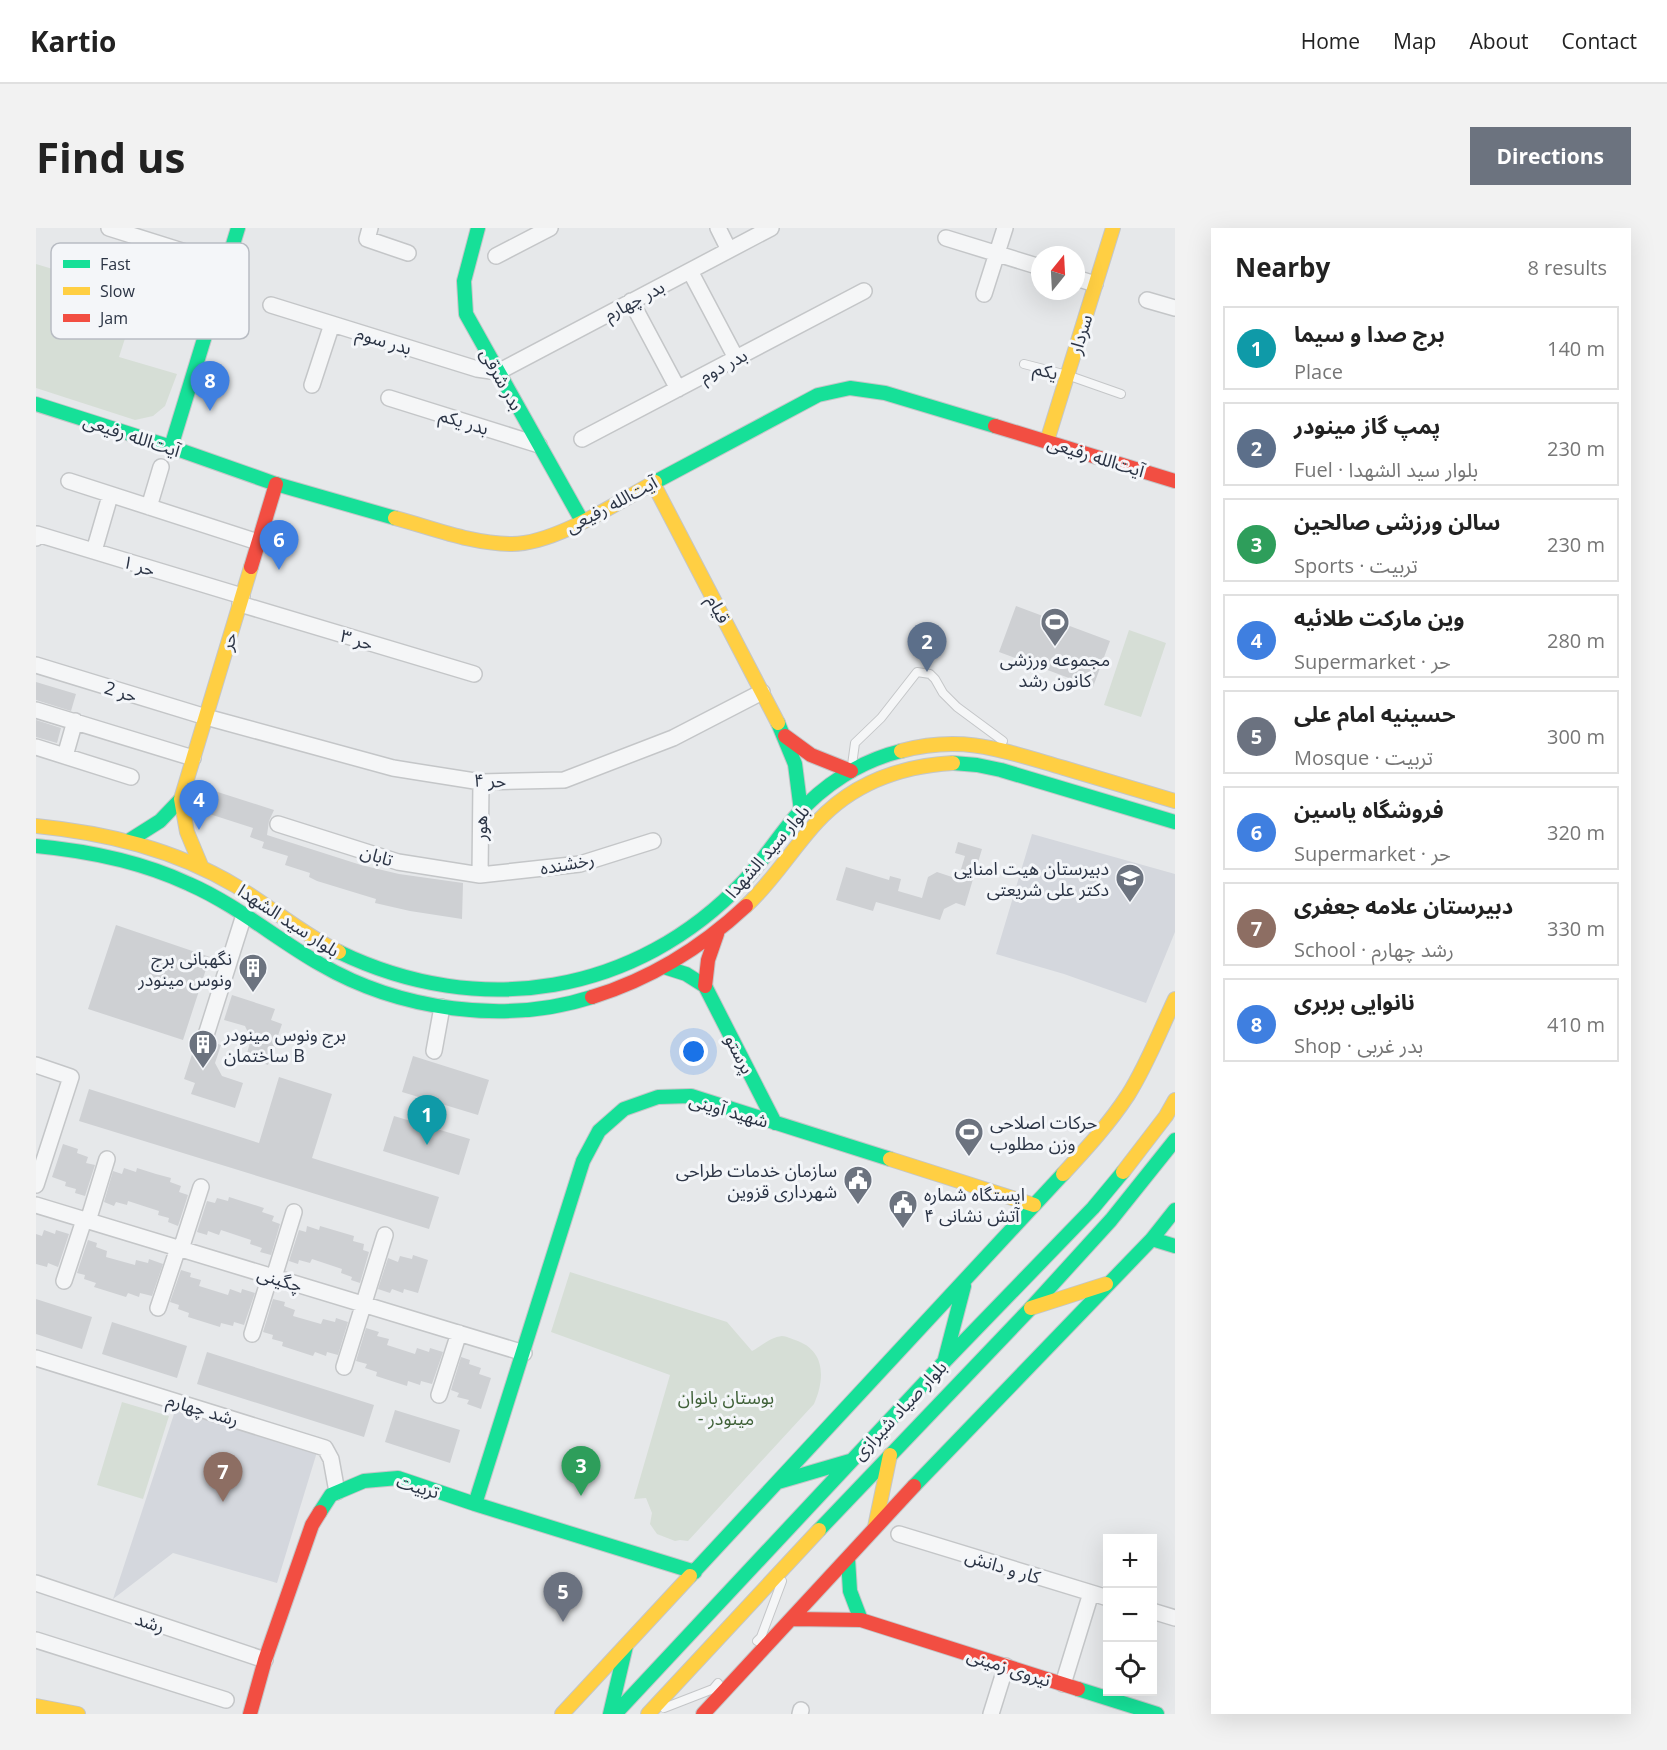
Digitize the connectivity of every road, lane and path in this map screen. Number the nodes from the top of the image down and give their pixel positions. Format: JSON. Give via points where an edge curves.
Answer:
{"nodes":[{"id":1,"x":109,"y":228,"type":"edge"},
{"id":2,"x":238,"y":228,"type":"edge"},
{"id":3,"x":370,"y":228,"type":"edge"},
{"id":4,"x":478,"y":228,"type":"edge"},
{"id":5,"x":550,"y":228,"type":"edge"},
{"id":6,"x":718,"y":228,"type":"edge"},
{"id":7,"x":771,"y":228,"type":"edge"},
{"id":8,"x":1005,"y":228,"type":"edge"},
{"id":9,"x":1113,"y":228,"type":"edge"},
{"id":10,"x":946,"y":238,"type":"dead end"},
{"id":11,"x":157,"y":243,"type":"edge"},
{"id":12,"x":233,"y":243,"type":"edge"},
{"id":13,"x":729,"y":250,"type":"junction"},
{"id":14,"x":408,"y":253,"type":"dead end"},
{"id":15,"x":997,"y":254,"type":"junction"},
{"id":16,"x":496,"y":256,"type":"dead end"},
{"id":17,"x":1031,"y":264,"type":"edge"},
{"id":18,"x":690,"y":271,"type":"junction"},
{"id":19,"x":1085,"y":282,"type":"edge"},
{"id":20,"x":1095,"y":285,"type":"junction"},
{"id":21,"x":864,"y":291,"type":"dead end"},
{"id":22,"x":984,"y":294,"type":"dead end"},
{"id":23,"x":1147,"y":300,"type":"dead end"},
{"id":24,"x":631,"y":301,"type":"junction"},
{"id":25,"x":271,"y":305,"type":"dead end"},
{"id":26,"x":1175,"y":309,"type":"edge"},
{"id":27,"x":332,"y":324,"type":"junction"},
{"id":28,"x":204,"y":339,"type":"edge"},
{"id":29,"x":736,"y":358,"type":"junction"},
{"id":30,"x":1024,"y":364,"type":"dead end"},
{"id":31,"x":498,"y":372,"type":"junction"},
{"id":32,"x":1067,"y":375,"type":"junction"},
{"id":33,"x":312,"y":385,"type":"dead end"},
{"id":34,"x":678,"y":389,"type":"junction"},
{"id":35,"x":1121,"y":394,"type":"dead end"},
{"id":36,"x":389,"y":398,"type":"dead end"},
{"id":37,"x":36,"y":404,"type":"edge"},
{"id":38,"x":582,"y":439,"type":"dead end"},
{"id":39,"x":1047,"y":441,"type":"junction"},
{"id":40,"x":539,"y":445,"type":"junction"},
{"id":41,"x":171,"y":447,"type":"junction"},
{"id":42,"x":161,"y":466,"type":"dead end"},
{"id":43,"x":69,"y":481,"type":"dead end"},
{"id":44,"x":1175,"y":481,"type":"edge"},
{"id":45,"x":653,"y":483,"type":"junction"},
{"id":46,"x":276,"y":484,"type":"junction"},
{"id":47,"x":110,"y":495,"type":"junction"},
{"id":48,"x":149,"y":507,"type":"junction"},
{"id":49,"x":582,"y":521,"type":"junction"},
{"id":50,"x":37,"y":536,"type":"edge"},
{"id":51,"x":258,"y":542,"type":"junction"},
{"id":52,"x":94,"y":551,"type":"junction"},
{"id":53,"x":241,"y":600,"type":"junction"},
{"id":54,"x":36,"y":666,"type":"edge"},
{"id":55,"x":474,"y":674,"type":"dead end"},
{"id":56,"x":762,"y":692,"type":"junction"},
{"id":57,"x":36,"y":710,"type":"edge"},
{"id":58,"x":206,"y":717,"type":"junction"},
{"id":59,"x":75,"y":721,"type":"junction"},
{"id":60,"x":785,"y":736,"type":"junction"},
{"id":61,"x":36,"y":747,"type":"edge"},
{"id":62,"x":65,"y":756,"type":"junction"},
{"id":63,"x":193,"y":758,"type":"junction"},
{"id":64,"x":1071,"y":770,"type":"junction"},
{"id":65,"x":850,"y":771,"type":"junction"},
{"id":66,"x":131,"y":777,"type":"dead end"},
{"id":67,"x":481,"y":782,"type":"junction"},
{"id":68,"x":181,"y":799,"type":"junction"},
{"id":69,"x":1175,"y":801,"type":"edge"},
{"id":70,"x":801,"y":810,"type":"junction"},
{"id":71,"x":1175,"y":822,"type":"edge"},
{"id":72,"x":278,"y":824,"type":"dead end"},
{"id":73,"x":36,"y":826,"type":"edge"},
{"id":74,"x":130,"y":840,"type":"junction"},
{"id":75,"x":653,"y":841,"type":"dead end"},
{"id":76,"x":36,"y":846,"type":"edge"},
{"id":77,"x":202,"y":868,"type":"junction"},
{"id":78,"x":480,"y":875,"type":"junction"},
{"id":79,"x":244,"y":915,"type":"junction"},
{"id":80,"x":717,"y":934,"type":"junction"},
{"id":81,"x":664,"y":967,"type":"junction"},
{"id":82,"x":434,"y":984,"type":"junction"},
{"id":83,"x":705,"y":986,"type":"junction"},
{"id":84,"x":477,"y":990,"type":"junction"},
{"id":85,"x":1175,"y":999,"type":"edge"},
{"id":86,"x":437,"y":1005,"type":"junction"},
{"id":87,"x":478,"y":1009,"type":"junction"},
{"id":88,"x":206,"y":1035,"type":"dead end"},
{"id":89,"x":434,"y":1051,"type":"dead end"},
{"id":90,"x":36,"y":1065,"type":"edge"},
{"id":91,"x":1175,"y":1100,"type":"edge"},
{"id":92,"x":775,"y":1123,"type":"junction"},
{"id":93,"x":1175,"y":1140,"type":"edge"},
{"id":94,"x":107,"y":1159,"type":"dead end"},
{"id":95,"x":36,"y":1185,"type":"edge"},
{"id":96,"x":201,"y":1187,"type":"dead end"},
{"id":97,"x":36,"y":1205,"type":"edge"},
{"id":98,"x":1034,"y":1205,"type":"junction"},
{"id":99,"x":1175,"y":1210,"type":"edge"},
{"id":100,"x":294,"y":1212,"type":"dead end"},
{"id":101,"x":86,"y":1220,"type":"junction"},
{"id":102,"x":385,"y":1235,"type":"dead end"},
{"id":103,"x":1152,"y":1239,"type":"junction"},
{"id":104,"x":1175,"y":1246,"type":"edge"},
{"id":105,"x":179,"y":1249,"type":"junction"},
{"id":106,"x":272,"y":1276,"type":"junction"},
{"id":107,"x":64,"y":1281,"type":"dead end"},
{"id":108,"x":965,"y":1282,"type":"junction"},
{"id":109,"x":1108,"y":1284,"type":"junction"},
{"id":110,"x":363,"y":1304,"type":"junction"},
{"id":111,"x":158,"y":1308,"type":"dead end"},
{"id":112,"x":1030,"y":1309,"type":"junction"},
{"id":113,"x":459,"y":1333,"type":"junction"},
{"id":114,"x":252,"y":1334,"type":"dead end"},
{"id":115,"x":524,"y":1353,"type":"junction"},
{"id":116,"x":36,"y":1358,"type":"edge"},
{"id":117,"x":944,"y":1362,"type":"junction"},
{"id":118,"x":344,"y":1367,"type":"dead end"},
{"id":119,"x":439,"y":1395,"type":"dead end"},
{"id":120,"x":891,"y":1454,"type":"junction"},
{"id":121,"x":851,"y":1460,"type":"junction"},
{"id":122,"x":776,"y":1483,"type":"junction"},
{"id":123,"x":337,"y":1492,"type":"junction"},
{"id":124,"x":475,"y":1504,"type":"junction"},
{"id":125,"x":875,"y":1527,"type":"junction"},
{"id":126,"x":899,"y":1534,"type":"dead end"},
{"id":127,"x":848,"y":1560,"type":"junction"},
{"id":128,"x":788,"y":1566,"type":"junction"},
{"id":129,"x":695,"y":1572,"type":"junction"},
{"id":130,"x":36,"y":1583,"type":"edge"},
{"id":131,"x":1091,"y":1593,"type":"junction"},
{"id":132,"x":1103,"y":1597,"type":"edge"},
{"id":133,"x":1157,"y":1613,"type":"edge"},
{"id":134,"x":1175,"y":1618,"type":"edge"},
{"id":135,"x":793,"y":1619,"type":"junction"},
{"id":136,"x":861,"y":1620,"type":"junction"},
{"id":137,"x":36,"y":1640,"type":"edge"},
{"id":138,"x":626,"y":1645,"type":"junction"},
{"id":139,"x":753,"y":1645,"type":"dead end"},
{"id":140,"x":265,"y":1660,"type":"junction"},
{"id":141,"x":1006,"y":1666,"type":"junction"},
{"id":142,"x":721,"y":1680,"type":"dead end"},
{"id":143,"x":1063,"y":1684,"type":"junction"},
{"id":144,"x":226,"y":1700,"type":"dead end"},
{"id":145,"x":36,"y":1706,"type":"edge"},
{"id":146,"x":78,"y":1714,"type":"edge"},
{"id":147,"x":250,"y":1714,"type":"edge"},
{"id":148,"x":562,"y":1714,"type":"edge"},
{"id":149,"x":610,"y":1714,"type":"edge"},
{"id":150,"x":615,"y":1714,"type":"edge"},
{"id":151,"x":649,"y":1714,"type":"edge"},
{"id":152,"x":703,"y":1714,"type":"edge"},
{"id":153,"x":991,"y":1714,"type":"edge"},
{"id":154,"x":1157,"y":1714,"type":"edge"}],
"edges":[{"from":1,"to":11,"type":"street"},
{"from":2,"to":12,"type":"street"},
{"from":3,"to":14,"type":"street","via":[[367,240]]},
{"from":4,"to":31,"type":"street","name":"بدر شرقی","via":[[463,280],[462,298],[466,314]]},
{"from":5,"to":16,"type":"street"},
{"from":6,"to":13,"type":"street"},
{"from":7,"to":13,"type":"street","name":"بدر چهارم"},
{"from":8,"to":15,"type":"street"},
{"from":9,"to":20,"type":"street","name":"سردار"},
{"from":10,"to":15,"type":"street"},
{"from":13,"to":18,"type":"street","name":"بدر چهارم"},
{"from":15,"to":17,"type":"street"},
{"from":15,"to":22,"type":"street"},
{"from":18,"to":24,"type":"street","name":"بدر چهارم"},
{"from":18,"to":29,"type":"street"},
{"from":19,"to":20,"type":"street"},
{"from":20,"to":32,"type":"street","name":"سردار"},
{"from":21,"to":29,"type":"street","name":"بدر دوم"},
{"from":23,"to":26,"type":"street"},
{"from":24,"to":31,"type":"street","name":"بدر چهارم"},
{"from":24,"to":34,"type":"street"},
{"from":25,"to":27,"type":"street","name":"بدر سوم"},
{"from":27,"to":31,"type":"street","name":"بدر سوم"},
{"from":27,"to":33,"type":"street"},
{"from":28,"to":41,"type":"street"},
{"from":29,"to":34,"type":"street","name":"بدر دوم"},
{"from":30,"to":32,"type":"lane","name":"یکم"},
{"from":31,"to":40,"type":"street","name":"بدر شرقی"},
{"from":32,"to":35,"type":"lane","name":"یکم"},
{"from":32,"to":39,"type":"street","name":"سردار"},
{"from":34,"to":38,"type":"street","name":"بدر دوم"},
{"from":36,"to":40,"type":"street","name":"بدر یکم"},
{"from":37,"to":41,"type":"street","name":"آیت‌الله رفیعی"},
{"from":39,"to":44,"type":"street","name":"آیت‌الله رفیعی"},
{"from":39,"to":45,"type":"street","name":"آیت‌الله رفیعی","via":[[885,393],[850,388],[818,394]]},
{"from":40,"to":49,"type":"street","name":"بدر شرقی"},
{"from":41,"to":46,"type":"street","name":"آیت‌الله رفیعی"},
{"from":42,"to":48,"type":"street"},
{"from":43,"to":47,"type":"street"},
{"from":45,"to":49,"type":"street","name":"آیت‌الله رفیعی"},
{"from":45,"to":56,"type":"street","name":"قیام"},
{"from":46,"to":49,"type":"street","name":"آیت‌الله رفیعی","via":[[475,540],[513,544],[546,538]]},
{"from":46,"to":51,"type":"street","name":"حر"},
{"from":47,"to":48,"type":"street"},
{"from":47,"to":52,"type":"street"},
{"from":48,"to":51,"type":"street"},
{"from":50,"to":52,"type":"street","name":"حر ۱"},
{"from":51,"to":53,"type":"street","name":"حر"},
{"from":52,"to":53,"type":"street","name":"حر ۱"},
{"from":53,"to":55,"type":"street","name":"حر ۳"},
{"from":53,"to":58,"type":"street","name":"حر"},
{"from":54,"to":58,"type":"street","name":"حر 2"},
{"from":56,"to":60,"type":"street","name":"قیام"},
{"from":56,"to":67,"type":"street","name":"حر ۴","via":[[673,738],[564,780]]},
{"from":57,"to":59,"type":"street"},
{"from":58,"to":63,"type":"street","name":"حر"},
{"from":58,"to":67,"type":"street","name":"حر ۴","via":[[393,768]]},
{"from":59,"to":62,"type":"street"},
{"from":59,"to":63,"type":"street"},
{"from":60,"to":65,"type":"street","name":"قیام","via":[[811,755]]},
{"from":60,"to":70,"type":"street","name":"قیام","via":[[795,764]]},
{"from":61,"to":62,"type":"street"},
{"from":62,"to":66,"type":"street"},
{"from":63,"to":68,"type":"street","name":"حر"},
{"from":64,"to":65,"type":"street","name":"بلوار سید الشهدا","via":[[1003,750],[956,743],[908,748]]},
{"from":64,"to":65,"type":"lane","via":[[997,738],[943,693],[930,674],[917,672],[881,718],[855,743]]},
{"from":64,"to":69,"type":"street","name":"بلوار سید الشهدا"},
{"from":65,"to":70,"type":"street","name":"بلوار سید الشهدا"},
{"from":67,"to":78,"type":"street","name":"هور"},
{"from":68,"to":74,"type":"street","name":"حر","via":[[160,821]]},
{"from":68,"to":77,"type":"street","name":"حر","via":[[187,832]]},
{"from":70,"to":84,"type":"street","name":"بلوار سید الشهدا","via":[[737,889],[705,919],[670,942],[630,963],[589,976],[536,989]]},
{"from":71,"to":80,"type":"street","name":"بلوار سید الشهدا","via":[[999,769],[955,763],[912,767],[871,782],[835,805],[751,902]]},
{"from":72,"to":78,"type":"street","name":"تابان","via":[[398,862]]},
{"from":73,"to":74,"type":"street","name":"بلوار سید الشهدا","via":[[79,829]]},
{"from":74,"to":77,"type":"street","name":"بلوار سید الشهدا"},
{"from":75,"to":78,"type":"street","name":"رخشنده","via":[[580,864]]},
{"from":76,"to":79,"type":"street","name":"بلوار سید الشهدا","via":[[125,859],[179,879]]},
{"from":77,"to":82,"type":"street","name":"بلوار سید الشهدا","via":[[224,878],[345,956]]},
{"from":79,"to":86,"type":"street","name":"بلوار سید الشهدا","via":[[337,974],[384,992]]},
{"from":79,"to":88,"type":"street"},
{"from":80,"to":81,"type":"street","name":"بلوار سید الشهدا"},
{"from":80,"to":83,"type":"street","via":[[705,968]]},
{"from":81,"to":83,"type":"street","via":[[686,973]]},
{"from":81,"to":87,"type":"street","name":"بلوار سید الشهدا","via":[[637,981],[560,1005]]},
{"from":82,"to":84,"type":"street","name":"بلوار سید الشهدا"},
{"from":82,"to":86,"type":"street","via":[[444,995]]},
{"from":83,"to":92,"type":"street","name":"پرستو"},
{"from":84,"to":87,"type":"street","via":[[467,999]]},
{"from":85,"to":98,"type":"street","via":[[1127,1096],[1090,1145]]},
{"from":86,"to":87,"type":"street","name":"بلوار سید الشهدا"},
{"from":86,"to":89,"type":"street"},
{"from":90,"to":95,"type":"street","via":[[72,1077]]},
{"from":91,"to":117,"type":"street","name":"بلوار صیاد شیرازی","via":[[1137,1156],[1094,1208]]},
{"from":92,"to":98,"type":"street","name":"شهید آوینی"},
{"from":92,"to":115,"type":"street","name":"شهید آوینی","via":[[691,1096],[658,1097],[624,1109],[599,1131],[583,1161]]},
{"from":93,"to":112,"type":"street","name":"بلوار صیاد شیرازی","via":[[1111,1220]]},
{"from":94,"to":101,"type":"street"},
{"from":96,"to":105,"type":"street"},
{"from":97,"to":101,"type":"street","name":"چگینی"},
{"from":98,"to":108,"type":"street"},
{"from":99,"to":103,"type":"street"},
{"from":100,"to":106,"type":"street"},
{"from":101,"to":105,"type":"street","name":"چگینی"},
{"from":101,"to":107,"type":"street"},
{"from":102,"to":110,"type":"street"},
{"from":103,"to":104,"type":"street"},
{"from":103,"to":109,"type":"street"},
{"from":105,"to":106,"type":"street","name":"چگینی"},
{"from":105,"to":111,"type":"street"},
{"from":106,"to":110,"type":"street","name":"چگینی"},
{"from":106,"to":114,"type":"street"},
{"from":108,"to":117,"type":"street"},
{"from":108,"to":122,"type":"street"},
{"from":109,"to":112,"type":"street"},
{"from":109,"to":125,"type":"street"},
{"from":110,"to":113,"type":"street","name":"چگینی"},
{"from":110,"to":118,"type":"street"},
{"from":112,"to":120,"type":"street","name":"بلوار صیاد شیرازی"},
{"from":113,"to":115,"type":"street","name":"چگینی"},
{"from":113,"to":119,"type":"street"},
{"from":115,"to":124,"type":"street","name":"شهید آوینی"},
{"from":116,"to":123,"type":"street","name":"رشد چهارم","via":[[325,1448]]},
{"from":117,"to":121,"type":"street","name":"بلوار صیاد شیرازی"},
{"from":120,"to":125,"type":"street"},
{"from":120,"to":128,"type":"street","name":"بلوار صیاد شیرازی"},
{"from":121,"to":122,"type":"street"},
{"from":121,"to":150,"type":"street","name":"بلوار صیاد شیرازی"},
{"from":122,"to":129,"type":"street"},
{"from":123,"to":124,"type":"street","name":"تربیت","via":[[364,1481],[398,1478]]},
{"from":123,"to":140,"type":"street","name":"تربیت","via":[[312,1525]]},
{"from":124,"to":129,"type":"street","name":"تربیت"},
{"from":125,"to":127,"type":"street"},
{"from":126,"to":131,"type":"street","name":"کار و دانش"},
{"from":127,"to":135,"type":"street"},
{"from":127,"to":136,"type":"street","via":[[852,1605]]},
{"from":128,"to":139,"type":"lane","via":[[761,1637]]},
{"from":128,"to":151,"type":"street","name":"بلوار صیاد شیرازی"},
{"from":129,"to":138,"type":"street"},
{"from":130,"to":140,"type":"street","name":"رشد"},
{"from":131,"to":132,"type":"street","name":"کار و دانش"},
{"from":131,"to":143,"type":"street"},
{"from":133,"to":134,"type":"street"},
{"from":135,"to":136,"type":"street","name":"نیروی زمینی"},
{"from":135,"to":152,"type":"street"},
{"from":136,"to":141,"type":"street","name":"نیروی زمینی"},
{"from":137,"to":144,"type":"street"},
{"from":138,"to":148,"type":"street"},
{"from":138,"to":149,"type":"street"},
{"from":140,"to":147,"type":"street","name":"تربیت"},
{"from":141,"to":143,"type":"street","name":"نیروی زمینی"},
{"from":141,"to":153,"type":"street"},
{"from":142,"to":151,"type":"lane","via":[[713,1689]]},
{"from":143,"to":154,"type":"street","name":"نیروی زمینی"},
{"from":145,"to":146,"type":"street"}]}
